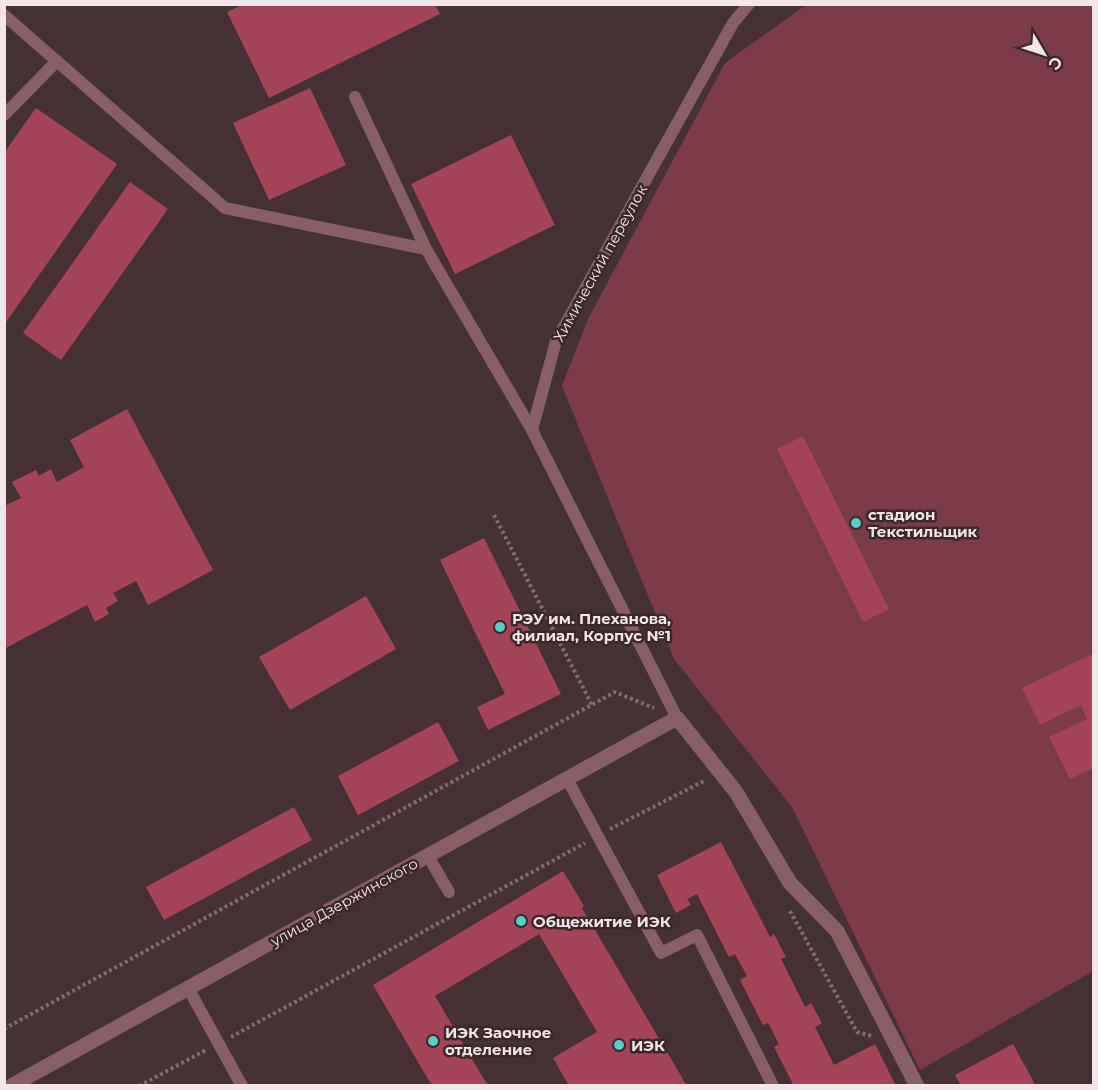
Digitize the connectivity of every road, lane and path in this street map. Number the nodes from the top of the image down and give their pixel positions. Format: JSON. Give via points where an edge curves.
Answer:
{"nodes":[{"id":1,"x":749,"y":4,"type":"edge"},
{"id":2,"x":4,"y":15,"type":"edge"},
{"id":3,"x":57,"y":61,"type":"junction"},
{"id":4,"x":355,"y":97,"type":"dead end"},
{"id":5,"x":4,"y":115,"type":"edge"},
{"id":6,"x":426,"y":249,"type":"junction"},
{"id":7,"x":532,"y":430,"type":"junction"},
{"id":8,"x":494,"y":515,"type":"dead end"},
{"id":9,"x":592,"y":705,"type":"junction"},
{"id":10,"x":677,"y":718,"type":"junction"},
{"id":11,"x":567,"y":779,"type":"junction"},
{"id":12,"x":709,"y":779,"type":"dead end"},
{"id":13,"x":598,"y":836,"type":"junction"},
{"id":14,"x":428,"y":856,"type":"junction"},
{"id":15,"x":449,"y":892,"type":"dead end"},
{"id":16,"x":789,"y":908,"type":"dead end"},
{"id":17,"x":188,"y":988,"type":"junction"},
{"id":18,"x":4,"y":1029,"type":"edge"},
{"id":19,"x":219,"y":1044,"type":"junction"},
{"id":20,"x":896,"y":1044,"type":"junction"},
{"id":21,"x":11,"y":1086,"type":"edge"},
{"id":22,"x":139,"y":1086,"type":"edge"},
{"id":23,"x":242,"y":1086,"type":"edge"},
{"id":24,"x":773,"y":1086,"type":"edge"},
{"id":25,"x":917,"y":1086,"type":"edge"}],
"edges":[{"from":1,"to":7,"type":"lane","name":"Химический переулок","via":[[733,23],[556,341]]},
{"from":2,"to":3,"type":"lane"},
{"from":3,"to":5,"type":"lane"},
{"from":3,"to":6,"type":"lane","via":[[225,208]]},
{"from":4,"to":6,"type":"lane"},
{"from":6,"to":7,"type":"lane"},
{"from":7,"to":10,"type":"lane"},
{"from":8,"to":9,"type":"path"},
{"from":9,"to":10,"type":"path","via":[[615,692]]},
{"from":9,"to":18,"type":"path"},
{"from":10,"to":11,"type":"street","name":"улица Дзержинского"},
{"from":10,"to":20,"type":"street","via":[[736,792],[790,883],[837,931]]},
{"from":11,"to":13,"type":"lane"},
{"from":11,"to":14,"type":"street","name":"улица Дзержинского"},
{"from":12,"to":13,"type":"path"},
{"from":13,"to":19,"type":"path"},
{"from":13,"to":24,"type":"lane","via":[[660,953],[697,935]]},
{"from":14,"to":15,"type":"lane"},
{"from":14,"to":17,"type":"street","name":"улица Дзержинского"},
{"from":16,"to":20,"type":"path","via":[[857,1032]]},
{"from":17,"to":19,"type":"lane"},
{"from":17,"to":21,"type":"street","name":"улица Дзержинского"},
{"from":19,"to":22,"type":"path"},
{"from":19,"to":23,"type":"lane"},
{"from":20,"to":25,"type":"street"}]}
